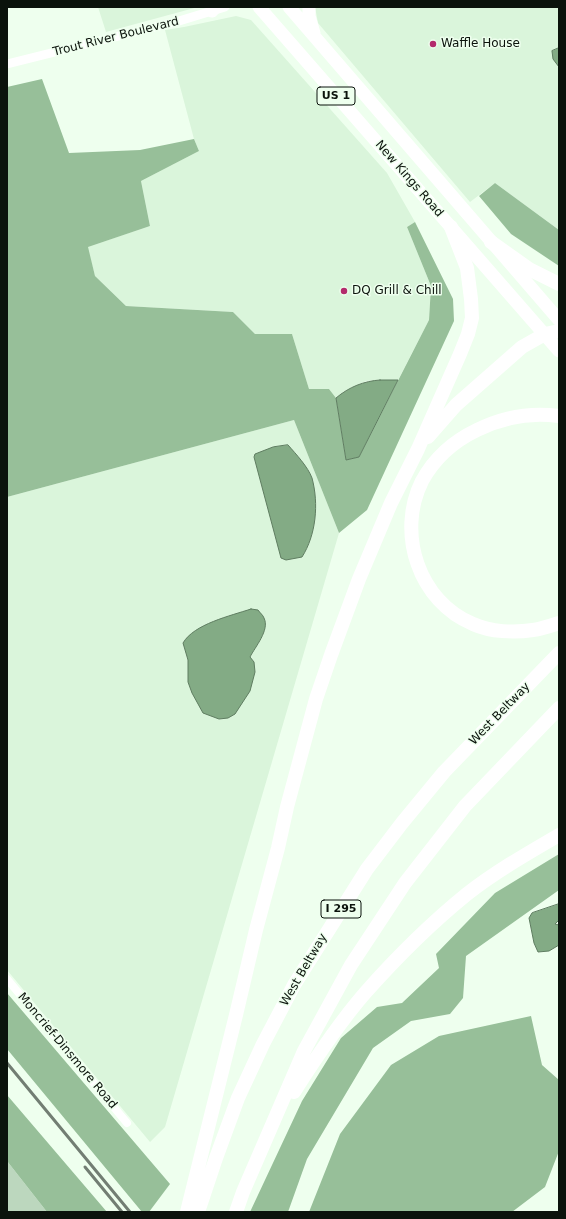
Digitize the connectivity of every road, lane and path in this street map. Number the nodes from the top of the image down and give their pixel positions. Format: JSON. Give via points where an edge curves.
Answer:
{"nodes":[{"id":1,"x":225,"y":7,"type":"edge"},
{"id":2,"x":259,"y":7,"type":"edge"},
{"id":3,"x":289,"y":7,"type":"edge"},
{"id":4,"x":309,"y":7,"type":"edge"},
{"id":5,"x":214,"y":9,"type":"edge"},
{"id":6,"x":314,"y":37,"type":"junction"},
{"id":7,"x":7,"y":64,"type":"edge"},
{"id":8,"x":451,"y":227,"type":"junction"},
{"id":9,"x":491,"y":242,"type":"junction"},
{"id":10,"x":559,"y":284,"type":"edge"},
{"id":11,"x":559,"y":320,"type":"edge"},
{"id":12,"x":559,"y":330,"type":"edge"},
{"id":13,"x":545,"y":334,"type":"junction"},
{"id":14,"x":559,"y":351,"type":"edge"},
{"id":15,"x":559,"y":416,"type":"edge"},
{"id":16,"x":418,"y":449,"type":"junction"},
{"id":17,"x":559,"y":623,"type":"edge"},
{"id":18,"x":559,"y":653,"type":"edge"},
{"id":19,"x":559,"y":708,"type":"edge"},
{"id":20,"x":559,"y":835,"type":"edge"},
{"id":21,"x":7,"y":979,"type":"edge"},
{"id":22,"x":127,"y":1123,"type":"dead end"},
{"id":23,"x":273,"y":1124,"type":"junction"},
{"id":24,"x":187,"y":1212,"type":"edge"},
{"id":25,"x":198,"y":1212,"type":"edge"},
{"id":26,"x":236,"y":1212,"type":"edge"}],
"edges":[{"from":1,"to":5,"type":"street","name":"Trout River Boulevard"},
{"from":2,"to":8,"type":"highway","name":"New Kings Road","number":"US 1"},
{"from":3,"to":6,"type":"highway","name":"New Kings Road","number":"US 1"},
{"from":4,"to":6,"type":"highway"},
{"from":5,"to":7,"type":"street","name":"Trout River Boulevard","via":[[179,21]]},
{"from":6,"to":9,"type":"highway","name":"New Kings Road","number":"US 1"},
{"from":8,"to":13,"type":"highway","name":"New Kings Road","number":"US 1"},
{"from":8,"to":16,"type":"highway","via":[[467,268],[472,318],[460,354]]},
{"from":9,"to":10,"type":"highway","via":[[530,269]]},
{"from":9,"to":11,"type":"highway","name":"New Kings Road","number":"US 1"},
{"from":12,"to":13,"type":"highway"},
{"from":13,"to":14,"type":"highway","name":"New Kings Road","number":"US 1"},
{"from":13,"to":16,"type":"highway","via":[[522,347],[462,400]]},
{"from":15,"to":17,"type":"highway","via":[[523,415],[505,418],[454,444],[430,468],[422,482],[414,501],[411,525],[412,545],[419,571],[437,599],[455,615],[487,629],[507,632],[533,630]]},
{"from":16,"to":24,"type":"highway","via":[[391,503],[359,579],[316,700]]},
{"from":18,"to":25,"type":"highway","name":"West Beltway","number":"I 295","via":[[444,772],[367,869],[294,985],[263,1044],[238,1098]]},
{"from":19,"to":23,"type":"highway","number":"I 295","via":[[465,806],[405,883],[351,965],[304,1051]]},
{"from":20,"to":23,"type":"highway","via":[[468,894],[410,946],[364,994],[319,1053]]},
{"from":21,"to":22,"type":"street","name":"Moncrief-Dinsmore Road"},
{"from":23,"to":26,"type":"highway","number":"I 295"}]}
